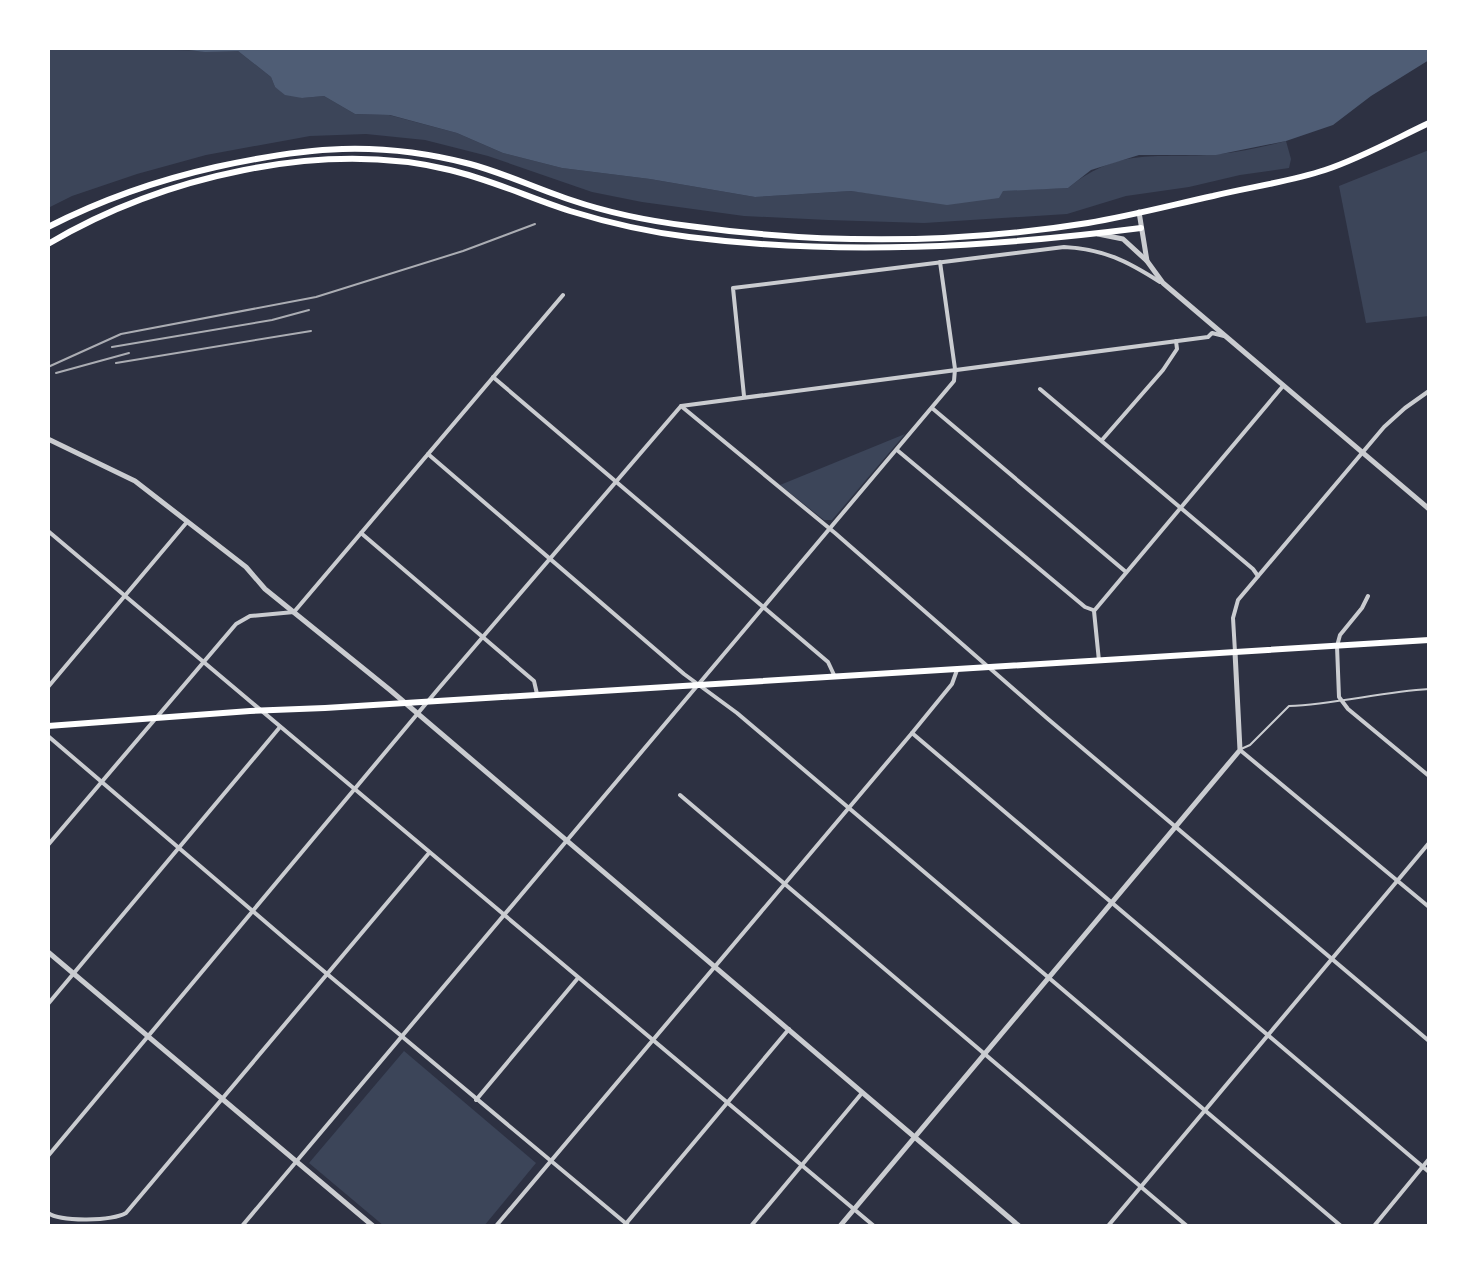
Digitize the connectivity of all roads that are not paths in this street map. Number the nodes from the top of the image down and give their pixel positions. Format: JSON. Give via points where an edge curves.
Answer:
{"nodes":[{"id":1,"x":1429,"y":123,"type":"edge"},
{"id":2,"x":1139,"y":212,"type":"junction"},
{"id":3,"x":48,"y":227,"type":"edge"},
{"id":4,"x":1141,"y":228,"type":"junction"},
{"id":5,"x":1097,"y":234,"type":"junction"},
{"id":6,"x":48,"y":244,"type":"edge"},
{"id":7,"x":1147,"y":261,"type":"junction"},
{"id":8,"x":940,"y":262,"type":"junction"},
{"id":9,"x":1163,"y":283,"type":"junction"},
{"id":10,"x":563,"y":295,"type":"dead end"},
{"id":11,"x":1224,"y":336,"type":"junction"},
{"id":12,"x":1176,"y":341,"type":"junction"},
{"id":13,"x":955,"y":369,"type":"junction"},
{"id":14,"x":493,"y":377,"type":"junction"},
{"id":15,"x":1283,"y":386,"type":"junction"},
{"id":16,"x":1040,"y":389,"type":"dead end"},
{"id":17,"x":1429,"y":391,"type":"edge"},
{"id":18,"x":744,"y":397,"type":"junction"},
{"id":19,"x":681,"y":406,"type":"junction"},
{"id":20,"x":932,"y":408,"type":"junction"},
{"id":21,"x":48,"y":439,"type":"edge"},
{"id":22,"x":1102,"y":441,"type":"junction"},
{"id":23,"x":897,"y":450,"type":"junction"},
{"id":24,"x":1362,"y":453,"type":"junction"},
{"id":25,"x":428,"y":454,"type":"junction"},
{"id":26,"x":615,"y":481,"type":"junction"},
{"id":27,"x":1180,"y":508,"type":"junction"},
{"id":28,"x":1429,"y":509,"type":"edge"},
{"id":29,"x":187,"y":522,"type":"junction"},
{"id":30,"x":829,"y":529,"type":"junction"},
{"id":31,"x":48,"y":531,"type":"edge"},
{"id":32,"x":361,"y":533,"type":"junction"},
{"id":33,"x":550,"y":559,"type":"junction"},
{"id":34,"x":1127,"y":573,"type":"junction"},
{"id":35,"x":1258,"y":576,"type":"junction"},
{"id":36,"x":124,"y":594,"type":"junction"},
{"id":37,"x":1368,"y":596,"type":"dead end"},
{"id":38,"x":765,"y":607,"type":"junction"},
{"id":39,"x":1094,"y":611,"type":"junction"},
{"id":40,"x":294,"y":612,"type":"junction"},
{"id":41,"x":484,"y":638,"type":"junction"},
{"id":42,"x":1429,"y":640,"type":"edge"},
{"id":43,"x":1337,"y":646,"type":"junction"},
{"id":44,"x":1235,"y":652,"type":"junction"},
{"id":45,"x":203,"y":661,"type":"junction"},
{"id":46,"x":1099,"y":661,"type":"junction"},
{"id":47,"x":988,"y":668,"type":"junction"},
{"id":48,"x":957,"y":670,"type":"junction"},
{"id":49,"x":835,"y":677,"type":"junction"},
{"id":50,"x":700,"y":685,"type":"junction"},
{"id":51,"x":48,"y":687,"type":"edge"},
{"id":52,"x":1429,"y":689,"type":"edge"},
{"id":53,"x":537,"y":695,"type":"junction"},
{"id":54,"x":429,"y":701,"type":"junction"},
{"id":55,"x":1342,"y":702,"type":"junction"},
{"id":56,"x":404,"y":703,"type":"junction"},
{"id":57,"x":263,"y":711,"type":"junction"},
{"id":58,"x":418,"y":714,"type":"junction"},
{"id":59,"x":155,"y":719,"type":"junction"},
{"id":60,"x":48,"y":726,"type":"edge"},
{"id":61,"x":281,"y":727,"type":"junction"},
{"id":62,"x":912,"y":733,"type":"junction"},
{"id":63,"x":48,"y":736,"type":"edge"},
{"id":64,"x":1240,"y":750,"type":"junction"},
{"id":65,"x":1429,"y":776,"type":"edge"},
{"id":66,"x":100,"y":783,"type":"junction"},
{"id":67,"x":355,"y":789,"type":"junction"},
{"id":68,"x":680,"y":795,"type":"dead end"},
{"id":69,"x":848,"y":807,"type":"junction"},
{"id":70,"x":1177,"y":827,"type":"junction"},
{"id":71,"x":567,"y":841,"type":"junction"},
{"id":72,"x":1429,"y":843,"type":"edge"},
{"id":73,"x":48,"y":845,"type":"edge"},
{"id":74,"x":179,"y":848,"type":"junction"},
{"id":75,"x":429,"y":853,"type":"junction"},
{"id":76,"x":1398,"y":881,"type":"junction"},
{"id":77,"x":784,"y":883,"type":"junction"},
{"id":78,"x":1112,"y":903,"type":"junction"},
{"id":79,"x":1429,"y":907,"type":"edge"},
{"id":80,"x":253,"y":911,"type":"junction"},
{"id":81,"x":504,"y":916,"type":"junction"},
{"id":82,"x":48,"y":952,"type":"edge"},
{"id":83,"x":1332,"y":959,"type":"junction"},
{"id":84,"x":715,"y":966,"type":"junction"},
{"id":85,"x":74,"y":974,"type":"junction"},
{"id":86,"x":327,"y":974,"type":"junction"},
{"id":87,"x":578,"y":978,"type":"junction"},
{"id":88,"x":1049,"y":978,"type":"junction"},
{"id":89,"x":48,"y":1004,"type":"edge"},
{"id":90,"x":789,"y":1029,"type":"junction"},
{"id":91,"x":1268,"y":1035,"type":"junction"},
{"id":92,"x":148,"y":1037,"type":"junction"},
{"id":93,"x":402,"y":1037,"type":"junction"},
{"id":94,"x":653,"y":1040,"type":"junction"},
{"id":95,"x":1429,"y":1041,"type":"edge"},
{"id":96,"x":986,"y":1053,"type":"junction"},
{"id":97,"x":862,"y":1092,"type":"junction"},
{"id":98,"x":222,"y":1099,"type":"junction"},
{"id":99,"x":476,"y":1100,"type":"junction"},
{"id":100,"x":727,"y":1102,"type":"junction"},
{"id":101,"x":1206,"y":1109,"type":"junction"},
{"id":102,"x":916,"y":1137,"type":"junction"},
{"id":103,"x":48,"y":1156,"type":"edge"},
{"id":104,"x":1429,"y":1159,"type":"edge"},
{"id":105,"x":551,"y":1161,"type":"junction"},
{"id":106,"x":297,"y":1162,"type":"junction"},
{"id":107,"x":802,"y":1165,"type":"junction"},
{"id":108,"x":1423,"y":1167,"type":"junction"},
{"id":109,"x":1429,"y":1172,"type":"edge"},
{"id":110,"x":1141,"y":1187,"type":"junction"},
{"id":111,"x":854,"y":1209,"type":"junction"},
{"id":112,"x":48,"y":1213,"type":"edge"},
{"id":113,"x":626,"y":1225,"type":"edge"},
{"id":114,"x":242,"y":1226,"type":"edge"},
{"id":115,"x":372,"y":1226,"type":"edge"},
{"id":116,"x":496,"y":1226,"type":"edge"},
{"id":117,"x":751,"y":1226,"type":"edge"},
{"id":118,"x":840,"y":1226,"type":"edge"},
{"id":119,"x":874,"y":1226,"type":"edge"},
{"id":120,"x":1019,"y":1226,"type":"edge"},
{"id":121,"x":1108,"y":1226,"type":"edge"},
{"id":122,"x":1187,"y":1226,"type":"edge"},
{"id":123,"x":1341,"y":1226,"type":"edge"},
{"id":124,"x":1374,"y":1226,"type":"edge"}],
"edges":[{"from":1,"to":2,"type":"main road","via":[[1303,177]]},
{"from":2,"to":3,"type":"main road","via":[[1062,226],[940,237],[784,236],[634,217],[451,160],[349,148],[293,152],[196,172],[125,194]]},
{"from":2,"to":4,"type":"street"},
{"from":4,"to":5,"type":"main road"},
{"from":4,"to":7,"type":"street"},
{"from":5,"to":6,"type":"main road","via":[[876,249],[707,239],[600,220],[448,169],[359,158],[294,162],[200,182],[108,213]]},
{"from":5,"to":7,"type":"street","via":[[1123,239]]},
{"from":7,"to":9,"type":"street"},
{"from":8,"to":9,"type":"street","via":[[1085,248],[1120,258]]},
{"from":8,"to":13,"type":"street"},
{"from":8,"to":18,"type":"street","via":[[733,288]]},
{"from":9,"to":11,"type":"street"},
{"from":10,"to":14,"type":"street"},
{"from":11,"to":12,"type":"street","via":[[1212,333]]},
{"from":11,"to":15,"type":"street"},
{"from":12,"to":13,"type":"street"},
{"from":12,"to":22,"type":"street","via":[[1177,349],[1163,370]]},
{"from":13,"to":18,"type":"street"},
{"from":13,"to":20,"type":"street","via":[[954,381]]},
{"from":14,"to":25,"type":"street"},
{"from":14,"to":26,"type":"street"},
{"from":15,"to":24,"type":"street"},
{"from":15,"to":27,"type":"street"},
{"from":16,"to":22,"type":"street"},
{"from":17,"to":24,"type":"street","via":[[1392,419]]},
{"from":18,"to":19,"type":"street"},
{"from":19,"to":26,"type":"street"},
{"from":19,"to":30,"type":"street"},
{"from":20,"to":23,"type":"street"},
{"from":20,"to":34,"type":"street"},
{"from":21,"to":29,"type":"street","via":[[125,475]]},
{"from":22,"to":27,"type":"street"},
{"from":23,"to":30,"type":"street"},
{"from":23,"to":39,"type":"street"},
{"from":24,"to":28,"type":"street"},
{"from":24,"to":35,"type":"street"},
{"from":25,"to":32,"type":"street"},
{"from":25,"to":33,"type":"street"},
{"from":26,"to":33,"type":"street"},
{"from":26,"to":38,"type":"street"},
{"from":27,"to":34,"type":"street"},
{"from":27,"to":35,"type":"street"},
{"from":29,"to":36,"type":"street"},
{"from":29,"to":40,"type":"street"},
{"from":30,"to":38,"type":"street"},
{"from":30,"to":47,"type":"street"},
{"from":31,"to":36,"type":"street"},
{"from":32,"to":40,"type":"street"},
{"from":32,"to":41,"type":"street"},
{"from":33,"to":41,"type":"street"},
{"from":33,"to":50,"type":"street"},
{"from":34,"to":39,"type":"street"},
{"from":35,"to":44,"type":"street","via":[[1235,604]]},
{"from":36,"to":45,"type":"street"},
{"from":36,"to":51,"type":"street"},
{"from":37,"to":43,"type":"street"},
{"from":38,"to":49,"type":"street","via":[[828,662]]},
{"from":38,"to":50,"type":"street"},
{"from":39,"to":46,"type":"street"},
{"from":40,"to":45,"type":"street","via":[[241,620]]},
{"from":40,"to":56,"type":"street"},
{"from":41,"to":53,"type":"street","via":[[534,681]]},
{"from":41,"to":54,"type":"street"},
{"from":42,"to":43,"type":"main road"},
{"from":43,"to":44,"type":"main road"},
{"from":43,"to":55,"type":"street"},
{"from":44,"to":46,"type":"main road"},
{"from":44,"to":64,"type":"street"},
{"from":45,"to":57,"type":"street"},
{"from":45,"to":59,"type":"street"},
{"from":46,"to":47,"type":"main road"},
{"from":47,"to":48,"type":"main road"},
{"from":47,"to":70,"type":"street"},
{"from":48,"to":49,"type":"main road"},
{"from":48,"to":62,"type":"street","via":[[952,684]]},
{"from":49,"to":50,"type":"main road"},
{"from":50,"to":53,"type":"main road"},
{"from":50,"to":69,"type":"street"},
{"from":50,"to":71,"type":"street"},
{"from":52,"to":55,"type":"lane"},
{"from":53,"to":54,"type":"main road"},
{"from":54,"to":56,"type":"main road"},
{"from":54,"to":58,"type":"street"},
{"from":55,"to":64,"type":"lane","via":[[1289,706]]},
{"from":55,"to":65,"type":"street"},
{"from":56,"to":57,"type":"main road"},
{"from":56,"to":58,"type":"street"},
{"from":57,"to":59,"type":"main road"},
{"from":57,"to":61,"type":"street"},
{"from":58,"to":67,"type":"street"},
{"from":58,"to":71,"type":"street"},
{"from":59,"to":60,"type":"main road"},
{"from":59,"to":66,"type":"street"},
{"from":61,"to":67,"type":"street"},
{"from":61,"to":74,"type":"street"},
{"from":62,"to":69,"type":"street"},
{"from":62,"to":78,"type":"street"},
{"from":63,"to":66,"type":"street"},
{"from":64,"to":70,"type":"street"},
{"from":64,"to":76,"type":"street"},
{"from":66,"to":73,"type":"street"},
{"from":66,"to":74,"type":"street"},
{"from":67,"to":75,"type":"street"},
{"from":67,"to":80,"type":"street"},
{"from":68,"to":77,"type":"street"},
{"from":69,"to":77,"type":"street"},
{"from":69,"to":88,"type":"street"},
{"from":70,"to":78,"type":"street"},
{"from":70,"to":83,"type":"street"},
{"from":71,"to":81,"type":"street"},
{"from":71,"to":84,"type":"street"},
{"from":72,"to":76,"type":"street"},
{"from":74,"to":80,"type":"street"},
{"from":74,"to":85,"type":"street"},
{"from":75,"to":81,"type":"street"},
{"from":75,"to":86,"type":"street"},
{"from":76,"to":79,"type":"street"},
{"from":76,"to":83,"type":"street"},
{"from":77,"to":84,"type":"street"},
{"from":77,"to":96,"type":"street"},
{"from":78,"to":88,"type":"street"},
{"from":78,"to":91,"type":"street"},
{"from":80,"to":86,"type":"street"},
{"from":80,"to":92,"type":"street"},
{"from":81,"to":87,"type":"street"},
{"from":81,"to":93,"type":"street"},
{"from":82,"to":85,"type":"street"},
{"from":83,"to":91,"type":"street"},
{"from":83,"to":95,"type":"street"},
{"from":84,"to":90,"type":"street"},
{"from":84,"to":94,"type":"street"},
{"from":85,"to":89,"type":"street"},
{"from":85,"to":92,"type":"street"},
{"from":86,"to":93,"type":"street"},
{"from":86,"to":98,"type":"street"},
{"from":87,"to":94,"type":"street"},
{"from":87,"to":99,"type":"street"},
{"from":88,"to":96,"type":"street"},
{"from":88,"to":101,"type":"street"},
{"from":90,"to":97,"type":"street"},
{"from":90,"to":100,"type":"street"},
{"from":91,"to":101,"type":"street"},
{"from":91,"to":108,"type":"street"},
{"from":92,"to":98,"type":"street"},
{"from":92,"to":103,"type":"street"},
{"from":93,"to":99,"type":"street"},
{"from":93,"to":106,"type":"street"},
{"from":94,"to":100,"type":"street"},
{"from":94,"to":105,"type":"street"},
{"from":96,"to":102,"type":"street"},
{"from":96,"to":110,"type":"street"},
{"from":97,"to":102,"type":"street"},
{"from":97,"to":107,"type":"street"},
{"from":98,"to":106,"type":"street"},
{"from":98,"to":112,"type":"street","via":[[126,1213],[89,1218]]},
{"from":99,"to":105,"type":"street"},
{"from":100,"to":107,"type":"street"},
{"from":100,"to":113,"type":"street"},
{"from":101,"to":110,"type":"street"},
{"from":101,"to":123,"type":"street"},
{"from":102,"to":111,"type":"street"},
{"from":102,"to":120,"type":"street"},
{"from":104,"to":108,"type":"street"},
{"from":105,"to":113,"type":"street"},
{"from":105,"to":116,"type":"street"},
{"from":106,"to":114,"type":"street"},
{"from":106,"to":115,"type":"street"},
{"from":107,"to":111,"type":"street"},
{"from":107,"to":117,"type":"street"},
{"from":108,"to":109,"type":"street"},
{"from":108,"to":124,"type":"street"},
{"from":110,"to":121,"type":"street"},
{"from":110,"to":122,"type":"street"},
{"from":111,"to":118,"type":"street"},
{"from":111,"to":119,"type":"street"}]}
